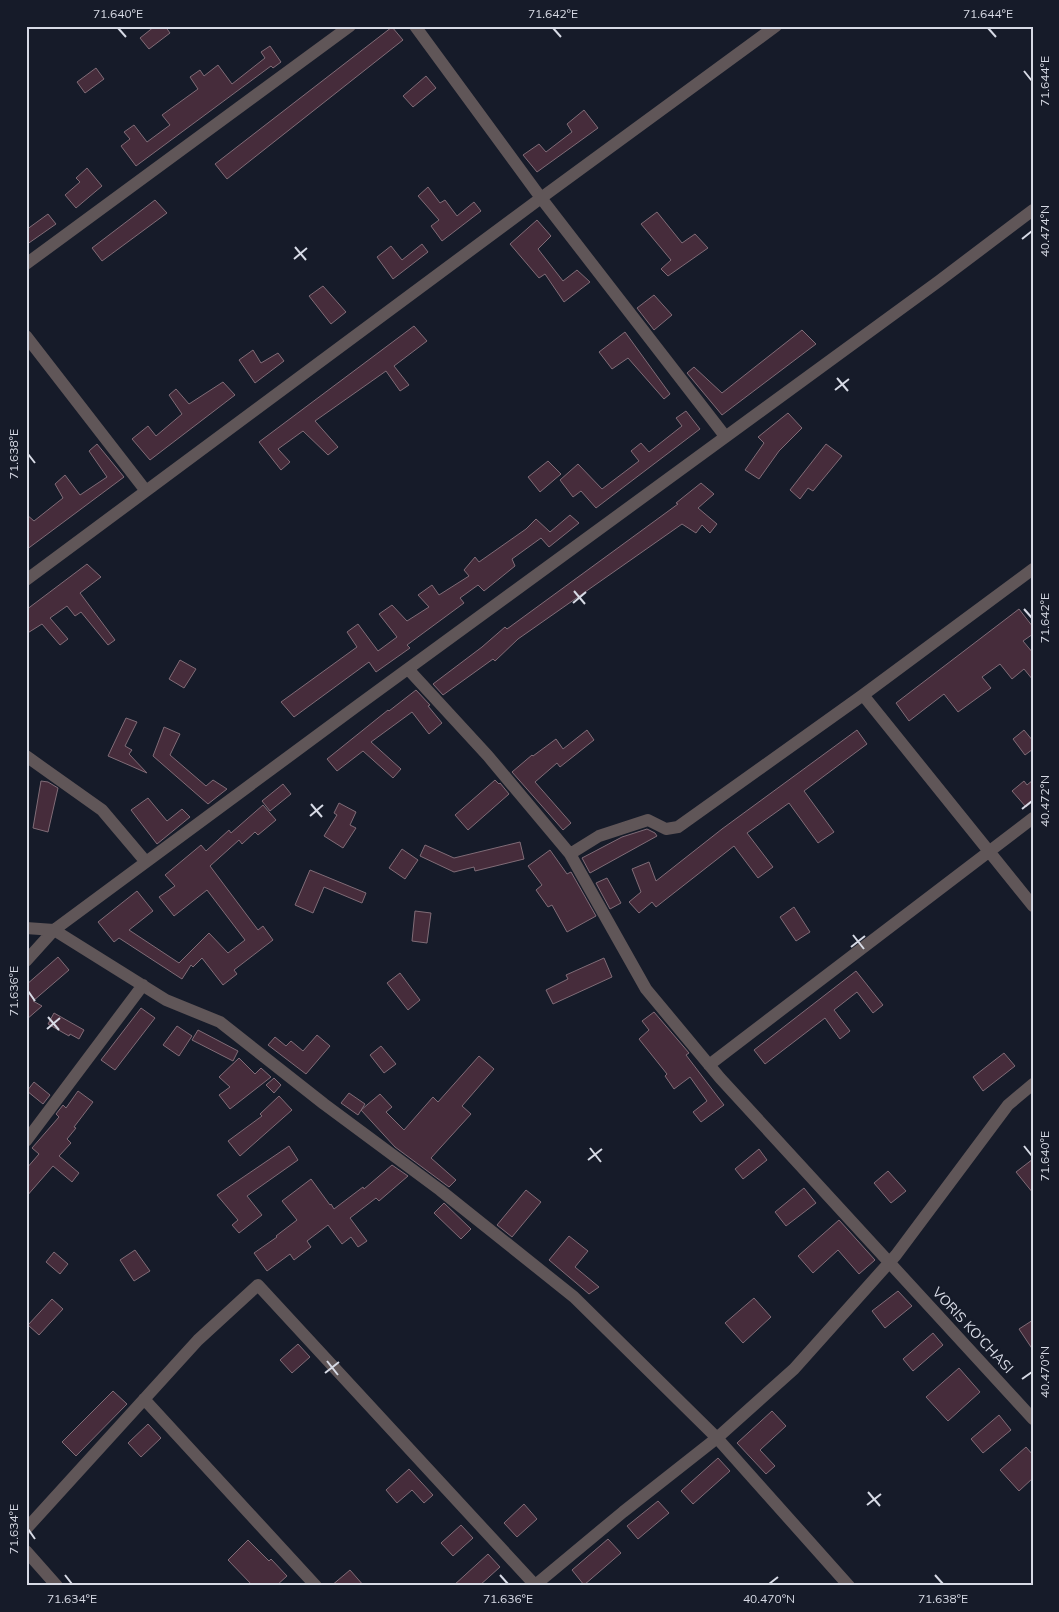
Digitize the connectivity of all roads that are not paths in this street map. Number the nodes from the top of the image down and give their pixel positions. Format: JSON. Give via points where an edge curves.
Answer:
{"nodes":[{"id":1,"x":350,"y":26,"type":"edge"},
{"id":2,"x":415,"y":26,"type":"edge"},
{"id":3,"x":776,"y":26,"type":"edge"},
{"id":4,"x":540,"y":198,"type":"junction"},
{"id":5,"x":1033,"y":210,"type":"edge"},
{"id":6,"x":26,"y":264,"type":"edge"},
{"id":7,"x":26,"y":336,"type":"edge"},
{"id":8,"x":725,"y":436,"type":"junction"},
{"id":9,"x":146,"y":491,"type":"junction"},
{"id":10,"x":1033,"y":569,"type":"edge"},
{"id":11,"x":26,"y":580,"type":"edge"},
{"id":12,"x":408,"y":669,"type":"junction"},
{"id":13,"x":863,"y":694,"type":"junction"},
{"id":14,"x":26,"y":756,"type":"edge"},
{"id":15,"x":1033,"y":818,"type":"edge"},
{"id":16,"x":989,"y":850,"type":"junction"},
{"id":17,"x":570,"y":854,"type":"junction"},
{"id":18,"x":146,"y":862,"type":"junction"},
{"id":19,"x":1033,"y":906,"type":"edge"},
{"id":20,"x":26,"y":928,"type":"edge"},
{"id":21,"x":54,"y":930,"type":"junction"},
{"id":22,"x":26,"y":961,"type":"edge"},
{"id":23,"x":143,"y":985,"type":"junction"},
{"id":24,"x":709,"y":1065,"type":"junction"},
{"id":25,"x":1033,"y":1084,"type":"edge"},
{"id":26,"x":26,"y":1141,"type":"edge"},
{"id":27,"x":890,"y":1262,"type":"junction"},
{"id":28,"x":144,"y":1399,"type":"junction"},
{"id":29,"x":1033,"y":1419,"type":"edge"},
{"id":30,"x":717,"y":1438,"type":"junction"},
{"id":31,"x":26,"y":1529,"type":"edge"},
{"id":32,"x":26,"y":1551,"type":"edge"},
{"id":33,"x":535,"y":1585,"type":"edge"},
{"id":34,"x":57,"y":1586,"type":"edge"},
{"id":35,"x":316,"y":1586,"type":"edge"},
{"id":36,"x":849,"y":1586,"type":"edge"}],
"edges":[{"from":1,"to":6,"type":"street"},
{"from":2,"to":4,"type":"street"},
{"from":3,"to":4,"type":"street"},
{"from":4,"to":8,"type":"street"},
{"from":4,"to":9,"type":"street"},
{"from":5,"to":8,"type":"street"},
{"from":7,"to":9,"type":"street"},
{"from":8,"to":12,"type":"street"},
{"from":9,"to":11,"type":"street"},
{"from":10,"to":13,"type":"street"},
{"from":12,"to":17,"type":"street","name":"VORIS KO'CHASI","via":[[488,756]]},
{"from":12,"to":18,"type":"street"},
{"from":13,"to":16,"type":"street"},
{"from":13,"to":17,"type":"street","via":[[678,827],[666,829],[648,820],[599,836]]},
{"from":14,"to":18,"type":"street","via":[[102,810]]},
{"from":15,"to":16,"type":"street"},
{"from":16,"to":19,"type":"street"},
{"from":16,"to":24,"type":"street"},
{"from":17,"to":24,"type":"street","name":"VORIS KO'CHASI","via":[[646,989]]},
{"from":18,"to":21,"type":"street"},
{"from":20,"to":21,"type":"street"},
{"from":21,"to":22,"type":"street"},
{"from":21,"to":23,"type":"street"},
{"from":23,"to":26,"type":"street"},
{"from":23,"to":30,"type":"street","via":[[166,1000],[220,1022],[440,1190],[574,1297]]},
{"from":24,"to":27,"type":"street","name":"VORIS KO'CHASI"},
{"from":25,"to":27,"type":"street","via":[[1008,1105]]},
{"from":27,"to":29,"type":"street","name":"VORIS KO'CHASI"},
{"from":27,"to":30,"type":"street","via":[[794,1369]]},
{"from":28,"to":31,"type":"street"},
{"from":28,"to":33,"type":"street","via":[[198,1340],[258,1285]]},
{"from":28,"to":35,"type":"street"},
{"from":30,"to":33,"type":"street"},
{"from":30,"to":36,"type":"street"},
{"from":32,"to":34,"type":"street"}]}
